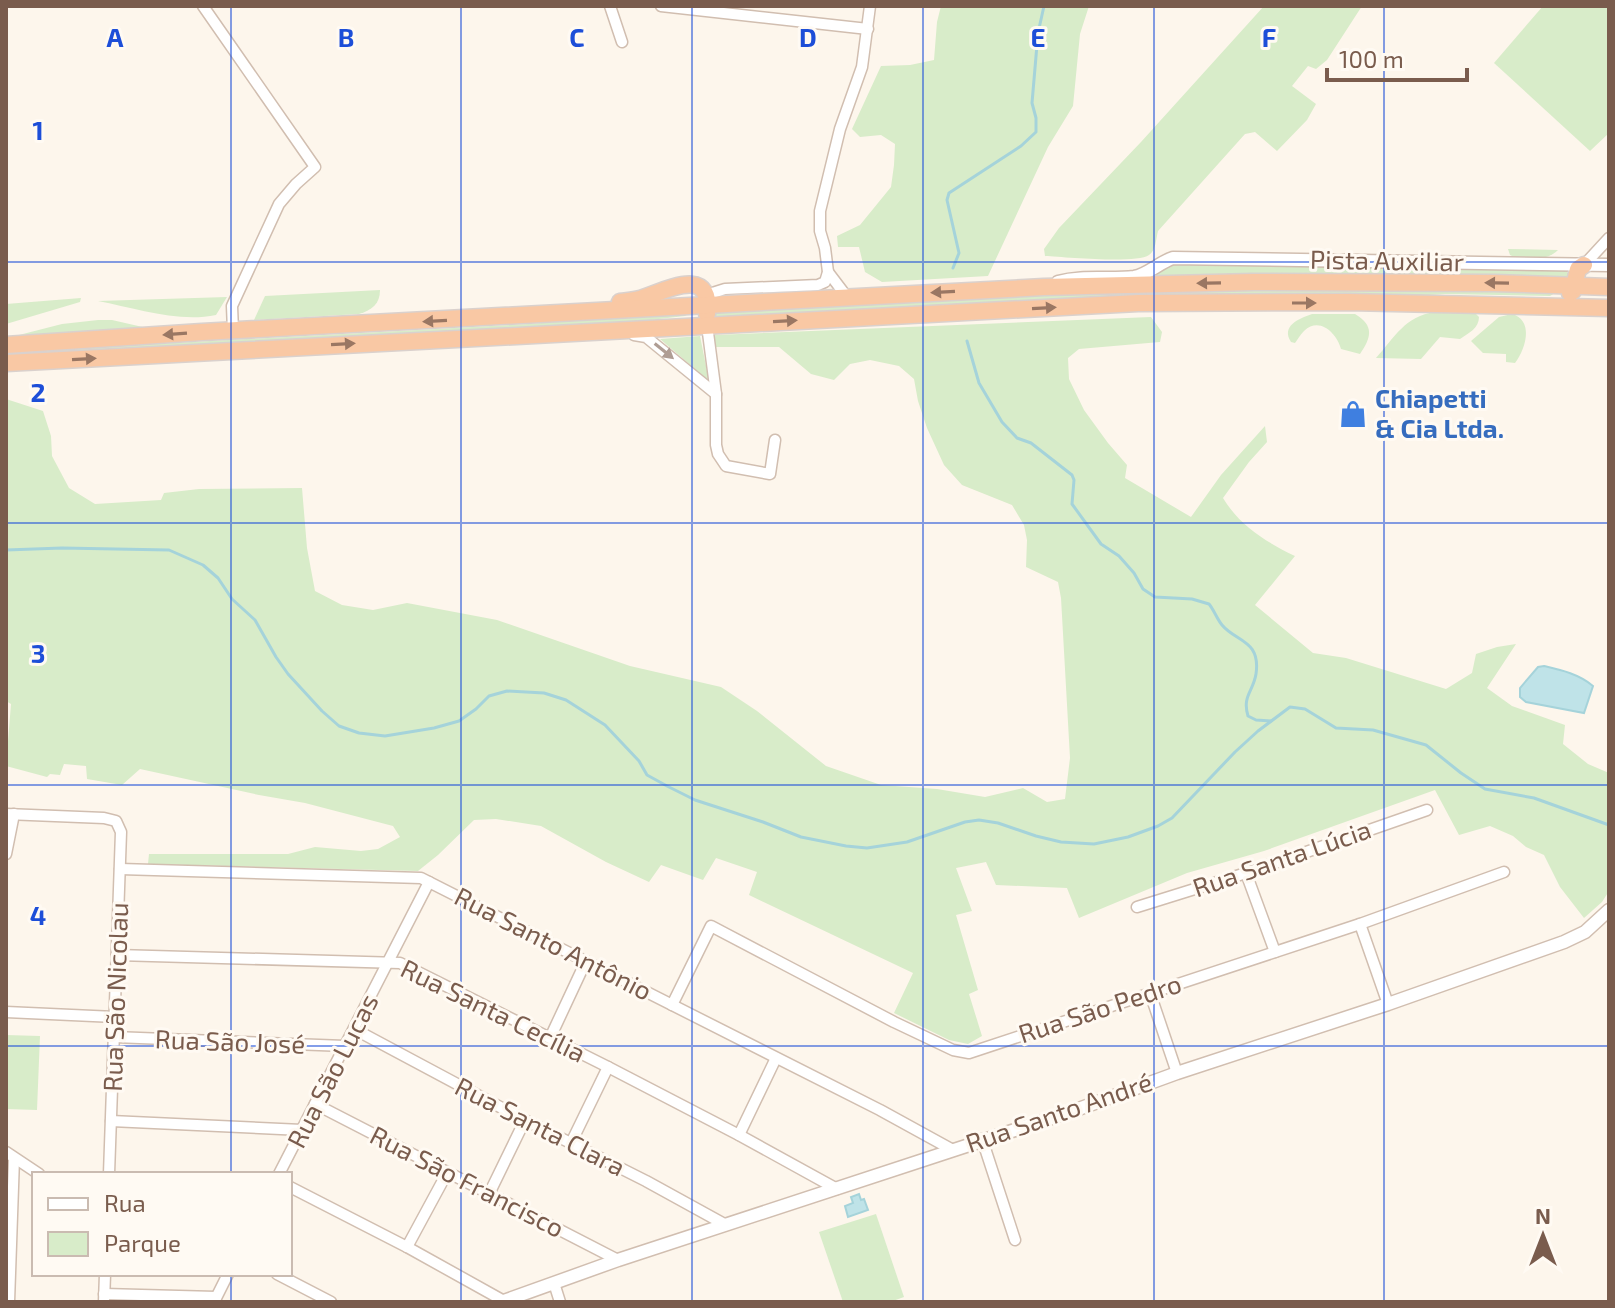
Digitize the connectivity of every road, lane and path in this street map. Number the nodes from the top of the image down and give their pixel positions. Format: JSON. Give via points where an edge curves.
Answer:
{"nodes":[{"id":1,"x":203,"y":6,"type":"edge"},
{"id":2,"x":610,"y":6,"type":"edge"},
{"id":3,"x":661,"y":6,"type":"edge"},
{"id":4,"x":870,"y":6,"type":"edge"},
{"id":5,"x":868,"y":29,"type":"junction"},
{"id":6,"x":622,"y":42,"type":"dead end"},
{"id":7,"x":1609,"y":238,"type":"edge"},
{"id":8,"x":1609,"y":265,"type":"edge"},
{"id":9,"x":828,"y":272,"type":"junction"},
{"id":10,"x":1575,"y":273,"type":"junction"},
{"id":11,"x":1044,"y":287,"type":"junction"},
{"id":12,"x":1609,"y":287,"type":"edge"},
{"id":13,"x":847,"y":297,"type":"junction"},
{"id":14,"x":1414,"y":303,"type":"junction"},
{"id":15,"x":1609,"y":308,"type":"edge"},
{"id":16,"x":707,"y":309,"type":"junction"},
{"id":17,"x":602,"y":330,"type":"junction"},
{"id":18,"x":233,"y":331,"type":"junction"},
{"id":19,"x":6,"y":345,"type":"edge"},
{"id":20,"x":6,"y":363,"type":"edge"},
{"id":21,"x":716,"y":394,"type":"junction"},
{"id":22,"x":775,"y":440,"type":"dead end"},
{"id":23,"x":1427,"y":810,"type":"dead end"},
{"id":24,"x":10,"y":814,"type":"edge"},
{"id":25,"x":6,"y":854,"type":"edge"},
{"id":26,"x":120,"y":869,"type":"junction"},
{"id":27,"x":1504,"y":872,"type":"dead end"},
{"id":28,"x":1246,"y":873,"type":"junction"},
{"id":29,"x":429,"y":882,"type":"junction"},
{"id":30,"x":1137,"y":907,"type":"dead end"},
{"id":31,"x":1609,"y":910,"type":"edge"},
{"id":32,"x":1360,"y":924,"type":"junction"},
{"id":33,"x":1275,"y":952,"type":"junction"},
{"id":34,"x":117,"y":955,"type":"junction"},
{"id":35,"x":586,"y":961,"type":"junction"},
{"id":36,"x":389,"y":962,"type":"junction"},
{"id":37,"x":1150,"y":993,"type":"junction"},
{"id":38,"x":1388,"y":1004,"type":"junction"},
{"id":39,"x":672,"y":1005,"type":"junction"},
{"id":40,"x":6,"y":1012,"type":"edge"},
{"id":41,"x":115,"y":1017,"type":"junction"},
{"id":42,"x":354,"y":1029,"type":"junction"},
{"id":43,"x":114,"y":1037,"type":"junction"},
{"id":44,"x":550,"y":1038,"type":"junction"},
{"id":45,"x":345,"y":1046,"type":"junction"},
{"id":46,"x":776,"y":1058,"type":"junction"},
{"id":47,"x":608,"y":1067,"type":"junction"},
{"id":48,"x":1177,"y":1073,"type":"junction"},
{"id":49,"x":315,"y":1104,"type":"junction"},
{"id":50,"x":525,"y":1120,"type":"junction"},
{"id":51,"x":111,"y":1121,"type":"junction"},
{"id":52,"x":302,"y":1130,"type":"junction"},
{"id":53,"x":739,"y":1135,"type":"junction"},
{"id":54,"x":982,"y":1139,"type":"junction"},
{"id":55,"x":571,"y":1143,"type":"junction"},
{"id":56,"x":951,"y":1149,"type":"junction"},
{"id":57,"x":10,"y":1155,"type":"edge"},
{"id":58,"x":36,"y":1172,"type":"edge"},
{"id":59,"x":109,"y":1172,"type":"edge"},
{"id":60,"x":280,"y":1172,"type":"edge"},
{"id":61,"x":447,"y":1173,"type":"junction"},
{"id":62,"x":292,"y":1188,"type":"edge"},
{"id":63,"x":837,"y":1189,"type":"junction"},
{"id":64,"x":489,"y":1194,"type":"junction"},
{"id":65,"x":726,"y":1225,"type":"junction"},
{"id":66,"x":1015,"y":1240,"type":"dead end"},
{"id":67,"x":407,"y":1247,"type":"junction"},
{"id":68,"x":618,"y":1260,"type":"junction"},
{"id":69,"x":105,"y":1276,"type":"edge"},
{"id":70,"x":227,"y":1276,"type":"edge"},
{"id":71,"x":281,"y":1276,"type":"edge"},
{"id":72,"x":554,"y":1283,"type":"junction"},
{"id":73,"x":104,"y":1298,"type":"edge"},
{"id":74,"x":215,"y":1299,"type":"edge"},
{"id":75,"x":9,"y":1302,"type":"edge"},
{"id":76,"x":331,"y":1302,"type":"edge"},
{"id":77,"x":502,"y":1302,"type":"edge"},
{"id":78,"x":560,"y":1302,"type":"edge"}],
"edges":[{"from":1,"to":18,"type":"street","via":[[315,167],[279,204],[232,306]]},
{"from":2,"to":6,"type":"street"},
{"from":3,"to":5,"type":"street"},
{"from":4,"to":5,"type":"street"},
{"from":5,"to":9,"type":"street","via":[[820,211]]},
{"from":7,"to":10,"type":"street"},
{"from":8,"to":10,"type":"street","name":"Pista Auxiliar"},
{"from":9,"to":13,"type":"street"},
{"from":9,"to":16,"type":"street","via":[[818,285],[725,289]]},
{"from":10,"to":11,"type":"highway","one_way":true,"via":[[1494,283]]},
{"from":10,"to":11,"type":"street","name":"Pista Auxiliar","via":[[1173,258],[1137,277],[1072,278]]},
{"from":10,"to":12,"type":"highway"},
{"from":10,"to":14,"type":"highway","via":[[1573,291],[1560,298]]},
{"from":11,"to":13,"type":"highway","one_way":true},
{"from":13,"to":16,"type":"highway"},
{"from":14,"to":15,"type":"highway"},
{"from":16,"to":14,"type":"highway","one_way":true},
{"from":16,"to":17,"type":"highway","via":[[702,317]]},
{"from":16,"to":18,"type":"highway","one_way":true,"via":[[698,285],[691,284],[635,300],[479,318]]},
{"from":16,"to":21,"type":"street"},
{"from":20,"to":17,"type":"highway","one_way":true},
{"from":17,"to":21,"type":"street","one_way":true,"via":[[646,337]]},
{"from":18,"to":19,"type":"highway","one_way":true},
{"from":21,"to":22,"type":"street","via":[[716,445],[726,466],[770,474]]},
{"from":23,"to":28,"type":"street","name":"Rua Santa Lúcia"},
{"from":24,"to":25,"type":"street"},
{"from":24,"to":26,"type":"street","name":"Rua São Nicolau","via":[[116,821],[121,832]]},
{"from":26,"to":29,"type":"street","name":"Rua Santo Antônio"},
{"from":26,"to":34,"type":"street","name":"Rua São Nicolau"},
{"from":27,"to":32,"type":"street","name":"Rua São Pedro"},
{"from":28,"to":30,"type":"street","name":"Rua Santa Lúcia"},
{"from":28,"to":33,"type":"street"},
{"from":29,"to":35,"type":"street","name":"Rua Santo Antônio"},
{"from":29,"to":36,"type":"street","name":"Rua São Lucas"},
{"from":31,"to":38,"type":"street","name":"Rua Santo André","via":[[1585,932],[1564,942]]},
{"from":32,"to":33,"type":"street","name":"Rua São Pedro"},
{"from":32,"to":38,"type":"street"},
{"from":33,"to":37,"type":"street","name":"Rua São Pedro"},
{"from":34,"to":36,"type":"street","name":"Rua Santa Cecília"},
{"from":34,"to":41,"type":"street","name":"Rua São Nicolau"},
{"from":35,"to":39,"type":"street","name":"Rua Santo Antônio"},
{"from":35,"to":44,"type":"street"},
{"from":36,"to":42,"type":"street","name":"Rua São Lucas"},
{"from":36,"to":44,"type":"street","name":"Rua Santa Cecília"},
{"from":37,"to":39,"type":"street","name":"Rua São Pedro","via":[[959,1052],[711,926]]},
{"from":37,"to":48,"type":"street"},
{"from":38,"to":48,"type":"street","name":"Rua Santo André"},
{"from":39,"to":46,"type":"street","name":"Rua Santo Antônio"},
{"from":40,"to":41,"type":"street"},
{"from":41,"to":43,"type":"street","name":"Rua São Nicolau"},
{"from":42,"to":45,"type":"street","name":"Rua São Lucas"},
{"from":42,"to":50,"type":"street","name":"Rua Santa Clara"},
{"from":43,"to":45,"type":"street","name":"Rua São José"},
{"from":43,"to":51,"type":"street","name":"Rua São Nicolau"},
{"from":44,"to":47,"type":"street","name":"Rua Santa Cecília"},
{"from":45,"to":49,"type":"street","name":"Rua São Lucas"},
{"from":46,"to":53,"type":"street"},
{"from":46,"to":56,"type":"street","name":"Rua Santo Antônio"},
{"from":47,"to":53,"type":"street","name":"Rua Santa Cecília"},
{"from":47,"to":55,"type":"street"},
{"from":48,"to":54,"type":"street","name":"Rua Santo André"},
{"from":49,"to":52,"type":"street","name":"Rua São Lucas"},
{"from":49,"to":61,"type":"street","name":"Rua São Francisco"},
{"from":50,"to":55,"type":"street","name":"Rua Santa Clara"},
{"from":50,"to":64,"type":"street"},
{"from":51,"to":52,"type":"street"},
{"from":51,"to":59,"type":"street","name":"Rua São Nicolau"},
{"from":52,"to":60,"type":"street","name":"Rua São Lucas"},
{"from":53,"to":63,"type":"street","name":"Rua Santa Cecília"},
{"from":54,"to":56,"type":"street","name":"Rua Santo André"},
{"from":54,"to":66,"type":"street"},
{"from":55,"to":65,"type":"street","name":"Rua Santa Clara"},
{"from":56,"to":63,"type":"street","name":"Rua Santo André"},
{"from":57,"to":58,"type":"street"},
{"from":57,"to":75,"type":"street"},
{"from":61,"to":64,"type":"street","name":"Rua São Francisco"},
{"from":61,"to":67,"type":"street"},
{"from":62,"to":67,"type":"street"},
{"from":63,"to":65,"type":"street","name":"Rua Santo André"},
{"from":64,"to":68,"type":"street","name":"Rua São Francisco"},
{"from":65,"to":68,"type":"street","name":"Rua Santo André"},
{"from":67,"to":77,"type":"street"},
{"from":68,"to":72,"type":"street","name":"Rua Santo André"},
{"from":69,"to":73,"type":"street"},
{"from":70,"to":74,"type":"street"},
{"from":71,"to":76,"type":"street"},
{"from":72,"to":77,"type":"street","name":"Rua Santo André"},
{"from":72,"to":78,"type":"street"},
{"from":73,"to":74,"type":"street"}]}
